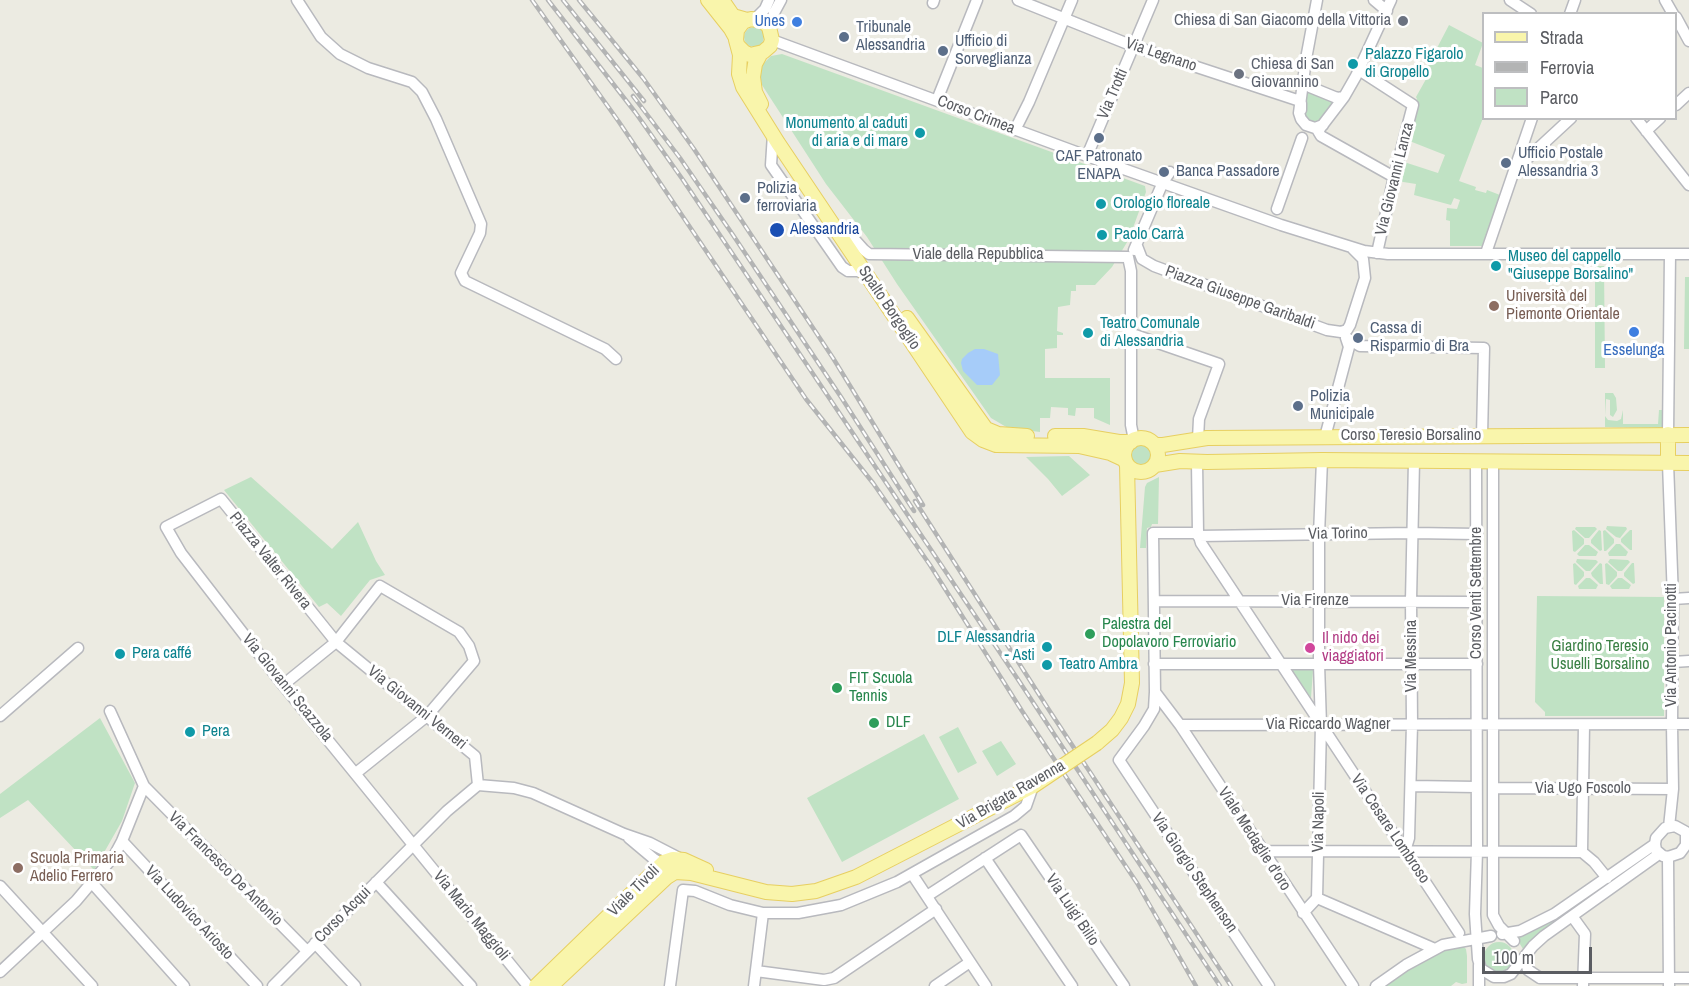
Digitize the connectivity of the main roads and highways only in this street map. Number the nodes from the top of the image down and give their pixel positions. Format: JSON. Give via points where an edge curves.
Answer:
{"nodes":[{"id":1,"x":708,"y":0,"type":"edge"},
{"id":2,"x":722,"y":0,"type":"edge"},
{"id":3,"x":751,"y":19,"type":"junction"},
{"id":4,"x":737,"y":42,"type":"junction"},
{"id":5,"x":761,"y":53,"type":"junction"},
{"id":6,"x":1668,"y":435,"type":"junction"},
{"id":7,"x":1689,"y":435,"type":"edge"},
{"id":8,"x":1482,"y":436,"type":"junction"},
{"id":9,"x":1135,"y":441,"type":"junction"},
{"id":10,"x":1155,"y":445,"type":"junction"},
{"id":11,"x":1476,"y":462,"type":"junction"},
{"id":12,"x":1493,"y":462,"type":"junction"},
{"id":13,"x":1126,"y":463,"type":"junction"},
{"id":14,"x":1668,"y":463,"type":"junction"},
{"id":15,"x":1689,"y":463,"type":"edge"},
{"id":16,"x":1151,"y":468,"type":"junction"},
{"id":17,"x":1131,"y":558,"type":"junction"},
{"id":18,"x":683,"y":866,"type":"junction"},
{"id":19,"x":737,"y":884,"type":"joint"},
{"id":20,"x":536,"y":986,"type":"edge"},
{"id":21,"x":551,"y":986,"type":"edge"}],
"edges":[{"from":1,"to":4,"type":"main road"},
{"from":2,"to":3,"type":"main road","via":[[734,16]]},
{"from":3,"to":4,"type":"main road","via":[[739,26]]},
{"from":3,"to":5,"type":"main road","via":[[763,21],[771,34],[768,48]]},
{"from":4,"to":5,"type":"main road","via":[[750,55]]},
{"from":4,"to":13,"type":"main road","name":"Spalto Borgoglio","via":[[741,84],[774,143],[976,436],[1000,445],[1091,447]]},
{"from":5,"to":9,"type":"main road","name":"Spalto Borgoglio","via":[[754,68],[755,92],[986,429],[1005,435]]},
{"from":6,"to":7,"type":"main road","name":"Corso Teresio Borsalino"},
{"from":6,"to":8,"type":"main road","name":"Corso Teresio Borsalino"},
{"from":6,"to":14,"type":"main road"},
{"from":8,"to":10,"type":"main road","name":"Corso Teresio Borsalino","via":[[1198,439]]},
{"from":8,"to":11,"type":"main road"},
{"from":8,"to":12,"type":"main road"},
{"from":9,"to":10,"type":"main road"},
{"from":9,"to":13,"type":"main road","via":[[1125,451]]},
{"from":10,"to":16,"type":"main road","via":[[1158,453]]},
{"from":11,"to":12,"type":"main road","name":"Corso Teresio Borsalino"},
{"from":11,"to":16,"type":"main road","name":"Corso Teresio Borsalino","via":[[1174,461]]},
{"from":12,"to":14,"type":"main road","name":"Corso Teresio Borsalino"},
{"from":13,"to":16,"type":"main road","via":[[1134,471]]},
{"from":13,"to":17,"type":"main road","name":"Via Brigata Ravenna"},
{"from":14,"to":15,"type":"main road","name":"Corso Teresio Borsalino"},
{"from":16,"to":17,"type":"main road","name":"Via Brigata Ravenna","via":[[1137,483]]},
{"from":17,"to":19,"type":"main road","name":"Via Brigata Ravenna","bridge":true,"via":[[1131,691],[1118,723],[1097,743],[1033,786],[833,886],[783,894]]},
{"from":18,"to":19,"type":"main road","name":"Viale Tivoli"},
{"from":18,"to":20,"type":"main road","name":"Viale Tivoli","via":[[669,860],[661,864]]},
{"from":18,"to":21,"type":"main road","name":"Viale Tivoli"}]}
